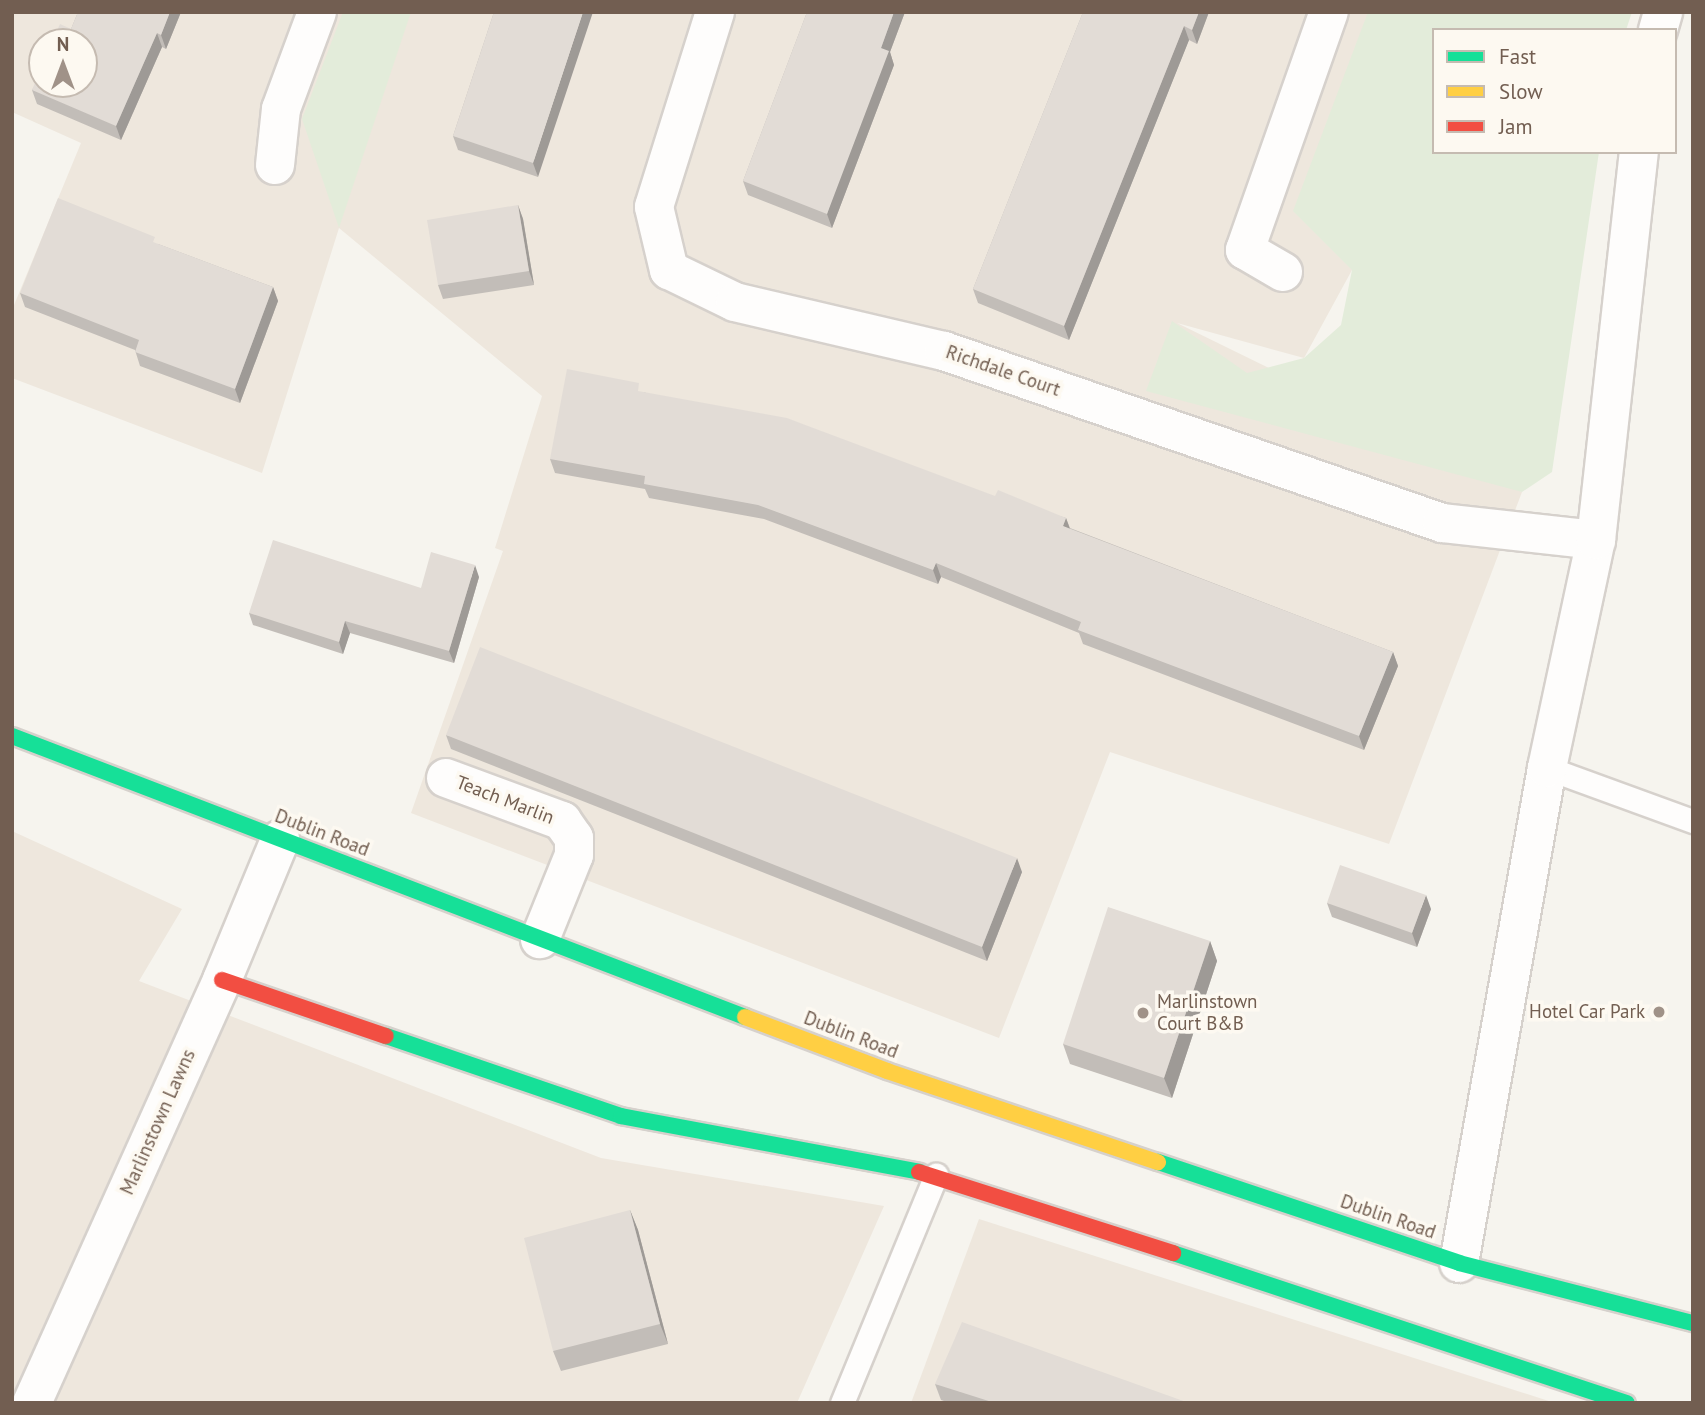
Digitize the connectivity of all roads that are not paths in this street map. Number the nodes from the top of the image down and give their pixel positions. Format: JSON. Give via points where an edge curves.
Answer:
{"nodes":[{"id":1,"x":317,"y":12,"type":"edge"},
{"id":2,"x":715,"y":12,"type":"edge"},
{"id":3,"x":1329,"y":12,"type":"edge"},
{"id":4,"x":1640,"y":154,"type":"edge"},
{"id":5,"x":275,"y":165,"type":"dead end"},
{"id":6,"x":1283,"y":272,"type":"dead end"},
{"id":7,"x":1596,"y":540,"type":"junction"},
{"id":8,"x":12,"y":736,"type":"edge"},
{"id":9,"x":1547,"y":768,"type":"junction"},
{"id":10,"x":446,"y":778,"type":"dead end"},
{"id":11,"x":1693,"y":821,"type":"edge"},
{"id":12,"x":280,"y":840,"type":"junction"},
{"id":13,"x":540,"y":939,"type":"junction"},
{"id":14,"x":222,"y":980,"type":"junction"},
{"id":15,"x":936,"y":1175,"type":"junction"},
{"id":16,"x":1459,"y":1264,"type":"junction"},
{"id":17,"x":1693,"y":1323,"type":"edge"},
{"id":18,"x":32,"y":1403,"type":"edge"},
{"id":19,"x":842,"y":1403,"type":"edge"},
{"id":20,"x":1627,"y":1403,"type":"edge"}],
"edges":[{"from":1,"to":5,"type":"street","via":[[281,109]]},
{"from":2,"to":7,"type":"street","name":"Richdale Court","via":[[654,207],[669,270],[735,302],[944,351],[1443,523]]},
{"from":3,"to":6,"type":"street","via":[[1245,250]]},
{"from":4,"to":7,"type":"street"},
{"from":7,"to":9,"type":"street"},
{"from":8,"to":12,"type":"main road","name":"Dublin Road"},
{"from":9,"to":11,"type":"lane"},
{"from":9,"to":16,"type":"street"},
{"from":10,"to":13,"type":"street","name":"Teach Marlin","via":[[562,821],[574,838],[570,869]]},
{"from":12,"to":13,"type":"main road","name":"Dublin Road"},
{"from":12,"to":14,"type":"street","name":"Marlinstown Lawns"},
{"from":13,"to":16,"type":"main road","name":"Dublin Road","via":[[887,1072]]},
{"from":14,"to":15,"type":"main road","via":[[621,1116]]},
{"from":14,"to":18,"type":"street","name":"Marlinstown Lawns"},
{"from":15,"to":19,"type":"lane"},
{"from":15,"to":20,"type":"main road"},
{"from":16,"to":17,"type":"main road","name":"Dublin Road"}]}
